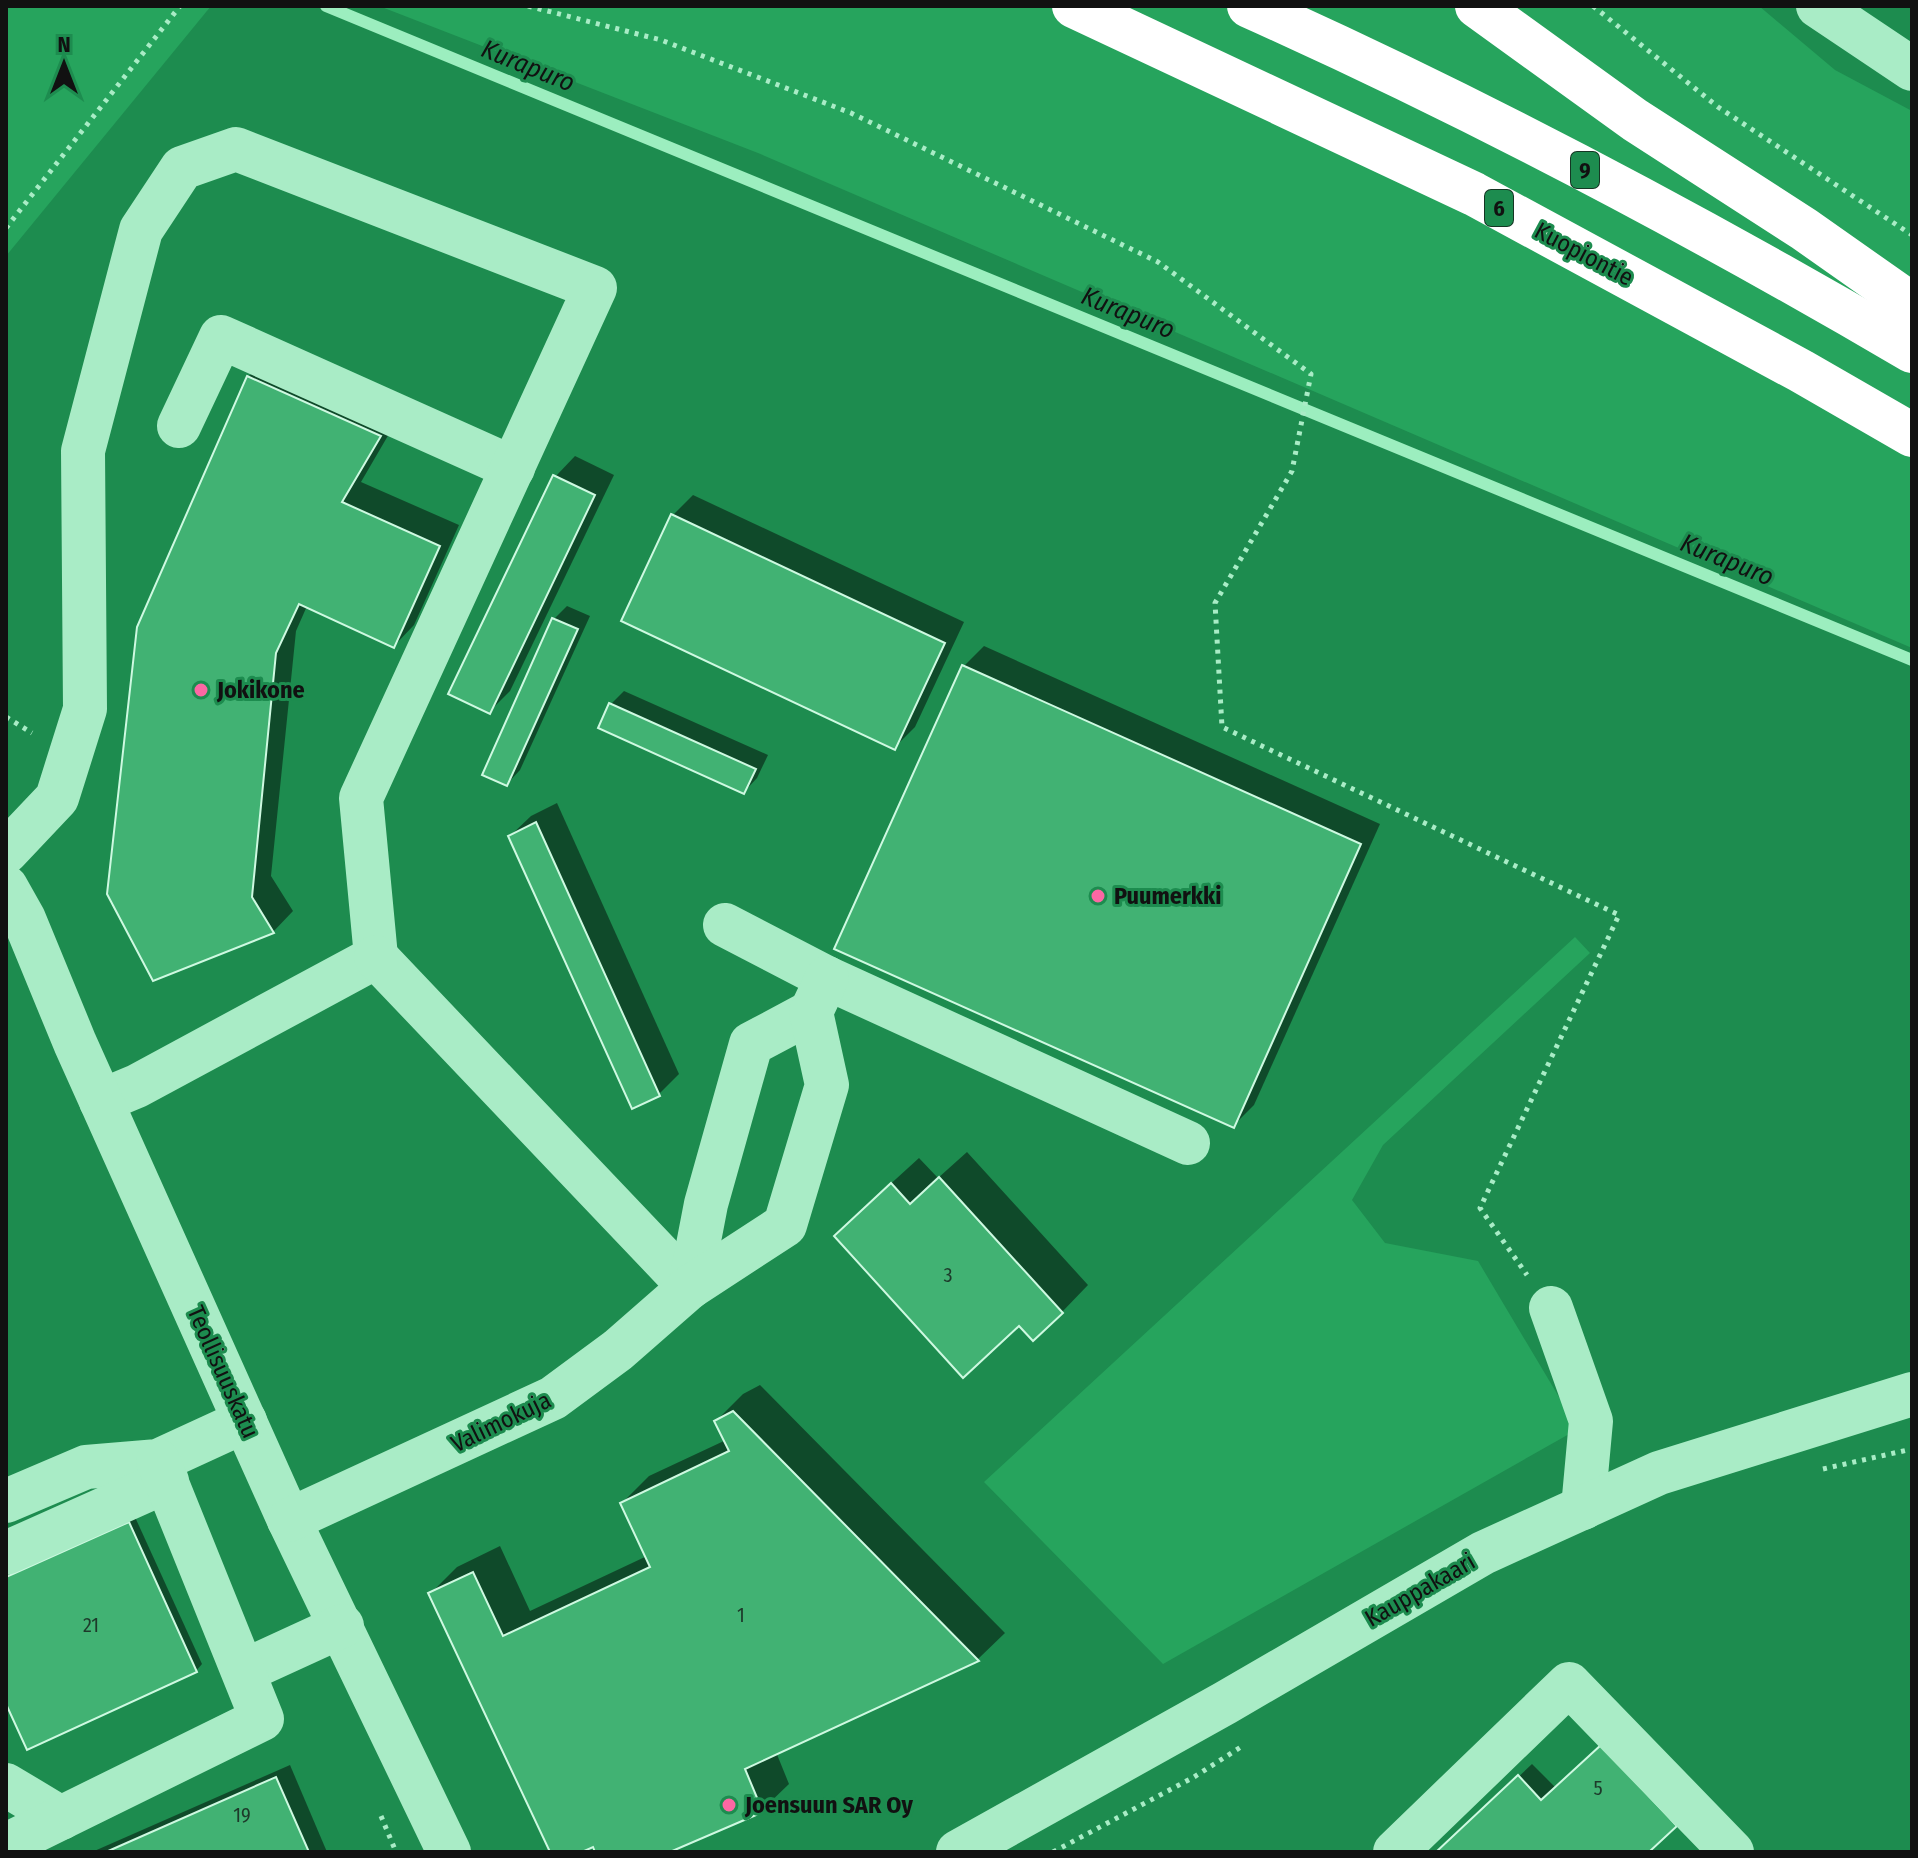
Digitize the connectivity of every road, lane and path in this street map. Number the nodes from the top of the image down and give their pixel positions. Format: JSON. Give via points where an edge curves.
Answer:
{"nodes":[{"id":1,"x":180,"y":6,"type":"edge"},
{"id":2,"x":528,"y":6,"type":"edge"},
{"id":3,"x":1074,"y":6,"type":"edge"},
{"id":4,"x":1249,"y":6,"type":"edge"},
{"id":5,"x":1477,"y":6,"type":"edge"},
{"id":6,"x":1593,"y":6,"type":"edge"},
{"id":7,"x":1818,"y":6,"type":"edge"},
{"id":8,"x":1912,"y":69,"type":"edge"},
{"id":9,"x":6,"y":228,"type":"edge"},
{"id":10,"x":1912,"y":235,"type":"edge"},
{"id":11,"x":1912,"y":305,"type":"edge"},
{"id":12,"x":1912,"y":351,"type":"edge"},
{"id":13,"x":179,"y":426,"type":"dead end"},
{"id":14,"x":1912,"y":435,"type":"edge"},
{"id":15,"x":513,"y":468,"type":"junction"},
{"id":16,"x":6,"y":852,"type":"edge"},
{"id":17,"x":6,"y":887,"type":"edge"},
{"id":18,"x":725,"y":925,"type":"dead end"},
{"id":19,"x":376,"y":957,"type":"junction"},
{"id":20,"x":819,"y":995,"type":"junction"},
{"id":21,"x":101,"y":1101,"type":"junction"},
{"id":22,"x":1188,"y":1143,"type":"dead end"},
{"id":23,"x":690,"y":1287,"type":"junction"},
{"id":24,"x":1551,"y":1308,"type":"joint"},
{"id":25,"x":1912,"y":1394,"type":"edge"},
{"id":26,"x":245,"y":1421,"type":"junction"},
{"id":27,"x":1912,"y":1449,"type":"edge"},
{"id":28,"x":162,"y":1471,"type":"junction"},
{"id":29,"x":1812,"y":1472,"type":"dead end"},
{"id":30,"x":6,"y":1501,"type":"edge"},
{"id":31,"x":1583,"y":1508,"type":"junction"},
{"id":32,"x":289,"y":1520,"type":"junction"},
{"id":33,"x":6,"y":1553,"type":"edge"},
{"id":34,"x":342,"y":1626,"type":"junction"},
{"id":35,"x":244,"y":1671,"type":"junction"},
{"id":36,"x":1248,"y":1743,"type":"dead end"},
{"id":37,"x":6,"y":1785,"type":"edge"},
{"id":38,"x":61,"y":1818,"type":"junction"},
{"id":39,"x":8,"y":1844,"type":"edge"},
{"id":40,"x":449,"y":1852,"type":"edge"},
{"id":41,"x":958,"y":1852,"type":"edge"},
{"id":42,"x":1053,"y":1852,"type":"edge"},
{"id":43,"x":1395,"y":1852,"type":"edge"},
{"id":44,"x":1732,"y":1852,"type":"edge"}],
"edges":[{"from":1,"to":9,"type":"path"},
{"from":2,"to":24,"type":"path","via":[[661,40],[851,113],[1158,262],[1311,374],[1292,471],[1215,603],[1222,727],[1619,915],[1480,1208]]},
{"from":3,"to":14,"type":"highway","name":"Kuopiontie","number":"6","via":[[1474,194]]},
{"from":4,"to":12,"type":"highway","number":"9","via":[[1498,123]]},
{"from":5,"to":11,"type":"highway","via":[[1635,120]]},
{"from":6,"to":10,"type":"path","via":[[1718,107]]},
{"from":7,"to":8,"type":"street"},
{"from":13,"to":15,"type":"street","via":[[221,337]]},
{"from":15,"to":16,"type":"street","via":[[595,288],[236,149],[182,168],[141,230],[83,451],[85,709],[57,798]]},
{"from":15,"to":19,"type":"street","via":[[361,798]]},
{"from":17,"to":21,"type":"street","name":"Teollisuuskatu"},
{"from":18,"to":20,"type":"street"},
{"from":19,"to":21,"type":"street"},
{"from":19,"to":23,"type":"street"},
{"from":20,"to":22,"type":"street"},
{"from":20,"to":23,"type":"street","via":[[751,1044],[706,1204]]},
{"from":20,"to":23,"type":"street","name":"Valimokuja","via":[[827,1085],[785,1225]]},
{"from":21,"to":26,"type":"street","name":"Teollisuuskatu"},
{"from":23,"to":32,"type":"street","name":"Valimokuja","via":[[553,1398]]},
{"from":24,"to":31,"type":"street","via":[[1591,1421]]},
{"from":25,"to":31,"type":"street","name":"Kauppakaari","via":[[1659,1473]]},
{"from":26,"to":28,"type":"street"},
{"from":26,"to":32,"type":"street","name":"Teollisuuskatu"},
{"from":27,"to":29,"type":"path"},
{"from":28,"to":30,"type":"street","via":[[86,1467]]},
{"from":28,"to":33,"type":"street"},
{"from":28,"to":35,"type":"street"},
{"from":31,"to":41,"type":"street","name":"Kauppakaari","via":[[1483,1553]]},
{"from":32,"to":34,"type":"street","name":"Teollisuuskatu"},
{"from":34,"to":35,"type":"street"},
{"from":34,"to":40,"type":"street","name":"Teollisuuskatu"},
{"from":35,"to":38,"type":"street","via":[[262,1719]]},
{"from":36,"to":42,"type":"path"},
{"from":37,"to":38,"type":"street"},
{"from":38,"to":39,"type":"street"},
{"from":43,"to":44,"type":"street","via":[[1569,1684]]}]}
